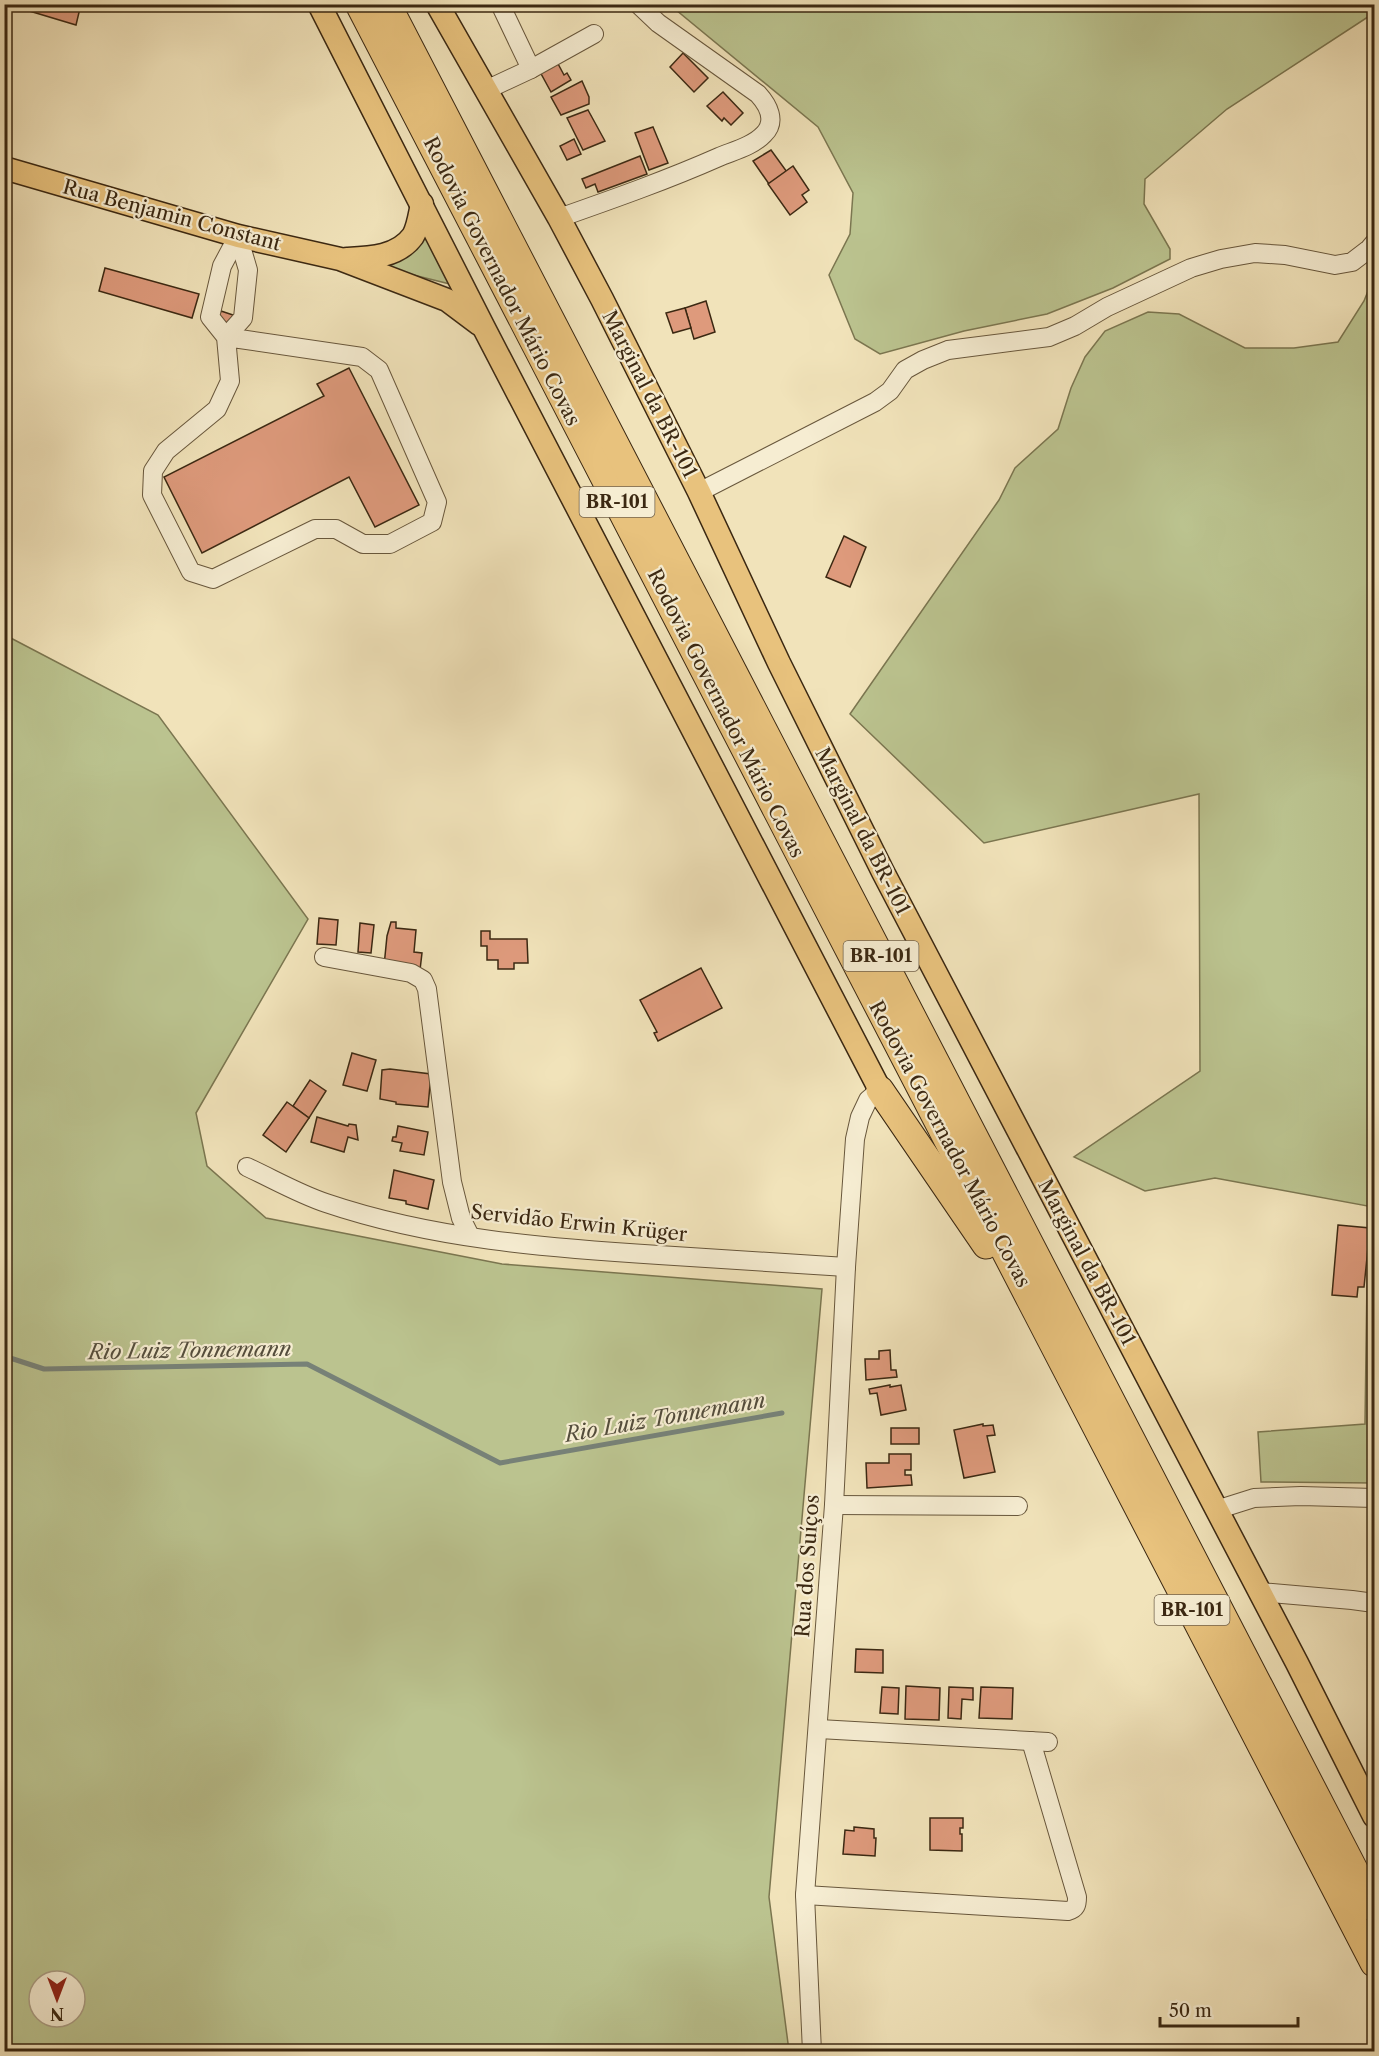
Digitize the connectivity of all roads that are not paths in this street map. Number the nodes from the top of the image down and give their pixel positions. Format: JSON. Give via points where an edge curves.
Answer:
{"nodes":[{"id":1,"x":319,"y":4,"type":"edge"},
{"id":2,"x":359,"y":4,"type":"edge"},
{"id":3,"x":387,"y":4,"type":"edge"},
{"id":4,"x":437,"y":4,"type":"edge"},
{"id":5,"x":500,"y":4,"type":"edge"},
{"id":6,"x":638,"y":4,"type":"edge"},
{"id":7,"x":594,"y":34,"type":"dead end"},
{"id":8,"x":531,"y":69,"type":"junction"},
{"id":9,"x":486,"y":90,"type":"junction"},
{"id":10,"x":4,"y":168,"type":"edge"},
{"id":11,"x":422,"y":204,"type":"junction"},
{"id":12,"x":559,"y":218,"type":"junction"},
{"id":13,"x":238,"y":236,"type":"junction"},
{"id":14,"x":1374,"y":243,"type":"edge"},
{"id":15,"x":340,"y":260,"type":"junction"},
{"id":16,"x":484,"y":328,"type":"junction"},
{"id":17,"x":226,"y":337,"type":"junction"},
{"id":18,"x":699,"y":492,"type":"junction"},
{"id":19,"x":324,"y":957,"type":"dead end"},
{"id":20,"x":880,"y":1090,"type":"junction"},
{"id":21,"x":247,"y":1167,"type":"dead end"},
{"id":22,"x":470,"y":1236,"type":"junction"},
{"id":23,"x":846,"y":1267,"type":"junction"},
{"id":24,"x":1056,"y":1346,"type":"junction"},
{"id":25,"x":1374,"y":1498,"type":"edge"},
{"id":26,"x":834,"y":1505,"type":"junction"},
{"id":27,"x":1018,"y":1506,"type":"dead end"},
{"id":28,"x":1216,"y":1510,"type":"junction"},
{"id":29,"x":1260,"y":1592,"type":"junction"},
{"id":30,"x":1374,"y":1604,"type":"edge"},
{"id":31,"x":819,"y":1729,"type":"junction"},
{"id":32,"x":1374,"y":1816,"type":"edge"},
{"id":33,"x":805,"y":1895,"type":"junction"},
{"id":34,"x":1374,"y":1908,"type":"edge"},
{"id":35,"x":1374,"y":1963,"type":"edge"},
{"id":36,"x":812,"y":2052,"type":"edge"}],
"edges":[{"from":1,"to":11,"type":"main road"},
{"from":2,"to":24,"type":"highway","name":"Rodovia Governador Mário Covas","number":"BR-101"},
{"from":3,"to":34,"type":"highway","name":"Rodovia Governador Mário Covas","number":"BR-101"},
{"from":4,"to":9,"type":"main road","name":"Marginal da BR-101"},
{"from":5,"to":8,"type":"street"},
{"from":6,"to":12,"type":"street","via":[[658,23],[758,94],[767,104],[769,126],[764,135],[746,146]]},
{"from":7,"to":8,"type":"street"},
{"from":8,"to":9,"type":"street"},
{"from":9,"to":12,"type":"main road","name":"Marginal da BR-101"},
{"from":10,"to":13,"type":"main road","name":"Rua Benjamin Constant"},
{"from":11,"to":15,"type":"main road","name":"Rua Benjamin Constant","via":[[413,236],[396,251],[374,258]]},
{"from":11,"to":16,"type":"main road"},
{"from":12,"to":18,"type":"main road","name":"Marginal da BR-101"},
{"from":13,"to":15,"type":"main road","name":"Rua Benjamin Constant"},
{"from":13,"to":17,"type":"street","via":[[248,270],[243,318]]},
{"from":13,"to":17,"type":"street","via":[[222,266],[210,317]]},
{"from":14,"to":18,"type":"street","via":[[1352,262],[1335,265],[1255,253],[1221,259],[1191,268],[1048,337],[948,350],[905,370],[876,402]]},
{"from":15,"to":16,"type":"main road","name":"Rua Benjamin Constant","via":[[447,300]]},
{"from":16,"to":20,"type":"main road"},
{"from":17,"to":17,"type":"street","via":[[230,381],[217,409],[166,450],[153,471],[152,495],[191,572],[213,579],[315,529],[336,529],[363,544],[390,544],[432,522],[437,502],[379,370],[362,357]]},
{"from":18,"to":28,"type":"main road","name":"Marginal da BR-101","via":[[883,872]]},
{"from":19,"to":22,"type":"street","via":[[411,974],[423,980],[452,1182]]},
{"from":20,"to":23,"type":"street","name":"Rua dos Suíços","via":[[868,1100],[855,1139]]},
{"from":20,"to":24,"type":"highway"},
{"from":21,"to":22,"type":"street","name":"Servidão Erwin Krüger","via":[[345,1209]]},
{"from":22,"to":23,"type":"street","name":"Servidão Erwin Krüger","via":[[600,1252]]},
{"from":23,"to":26,"type":"street","name":"Rua dos Suíços"},
{"from":24,"to":35,"type":"highway","name":"Rodovia Governador Mário Covas","number":"BR-101"},
{"from":25,"to":28,"type":"street","via":[[1254,1498]]},
{"from":26,"to":27,"type":"street"},
{"from":26,"to":31,"type":"street","name":"Rua dos Suíços"},
{"from":28,"to":29,"type":"main road","name":"Marginal da BR-101"},
{"from":29,"to":30,"type":"street"},
{"from":29,"to":32,"type":"main road","name":"Marginal da BR-101"},
{"from":31,"to":33,"type":"street","name":"Rua dos Suíços"},
{"from":31,"to":33,"type":"street","via":[[1039,1741],[1077,1904],[1068,1911]]},
{"from":33,"to":36,"type":"street","name":"Rua dos Suíços"}]}
